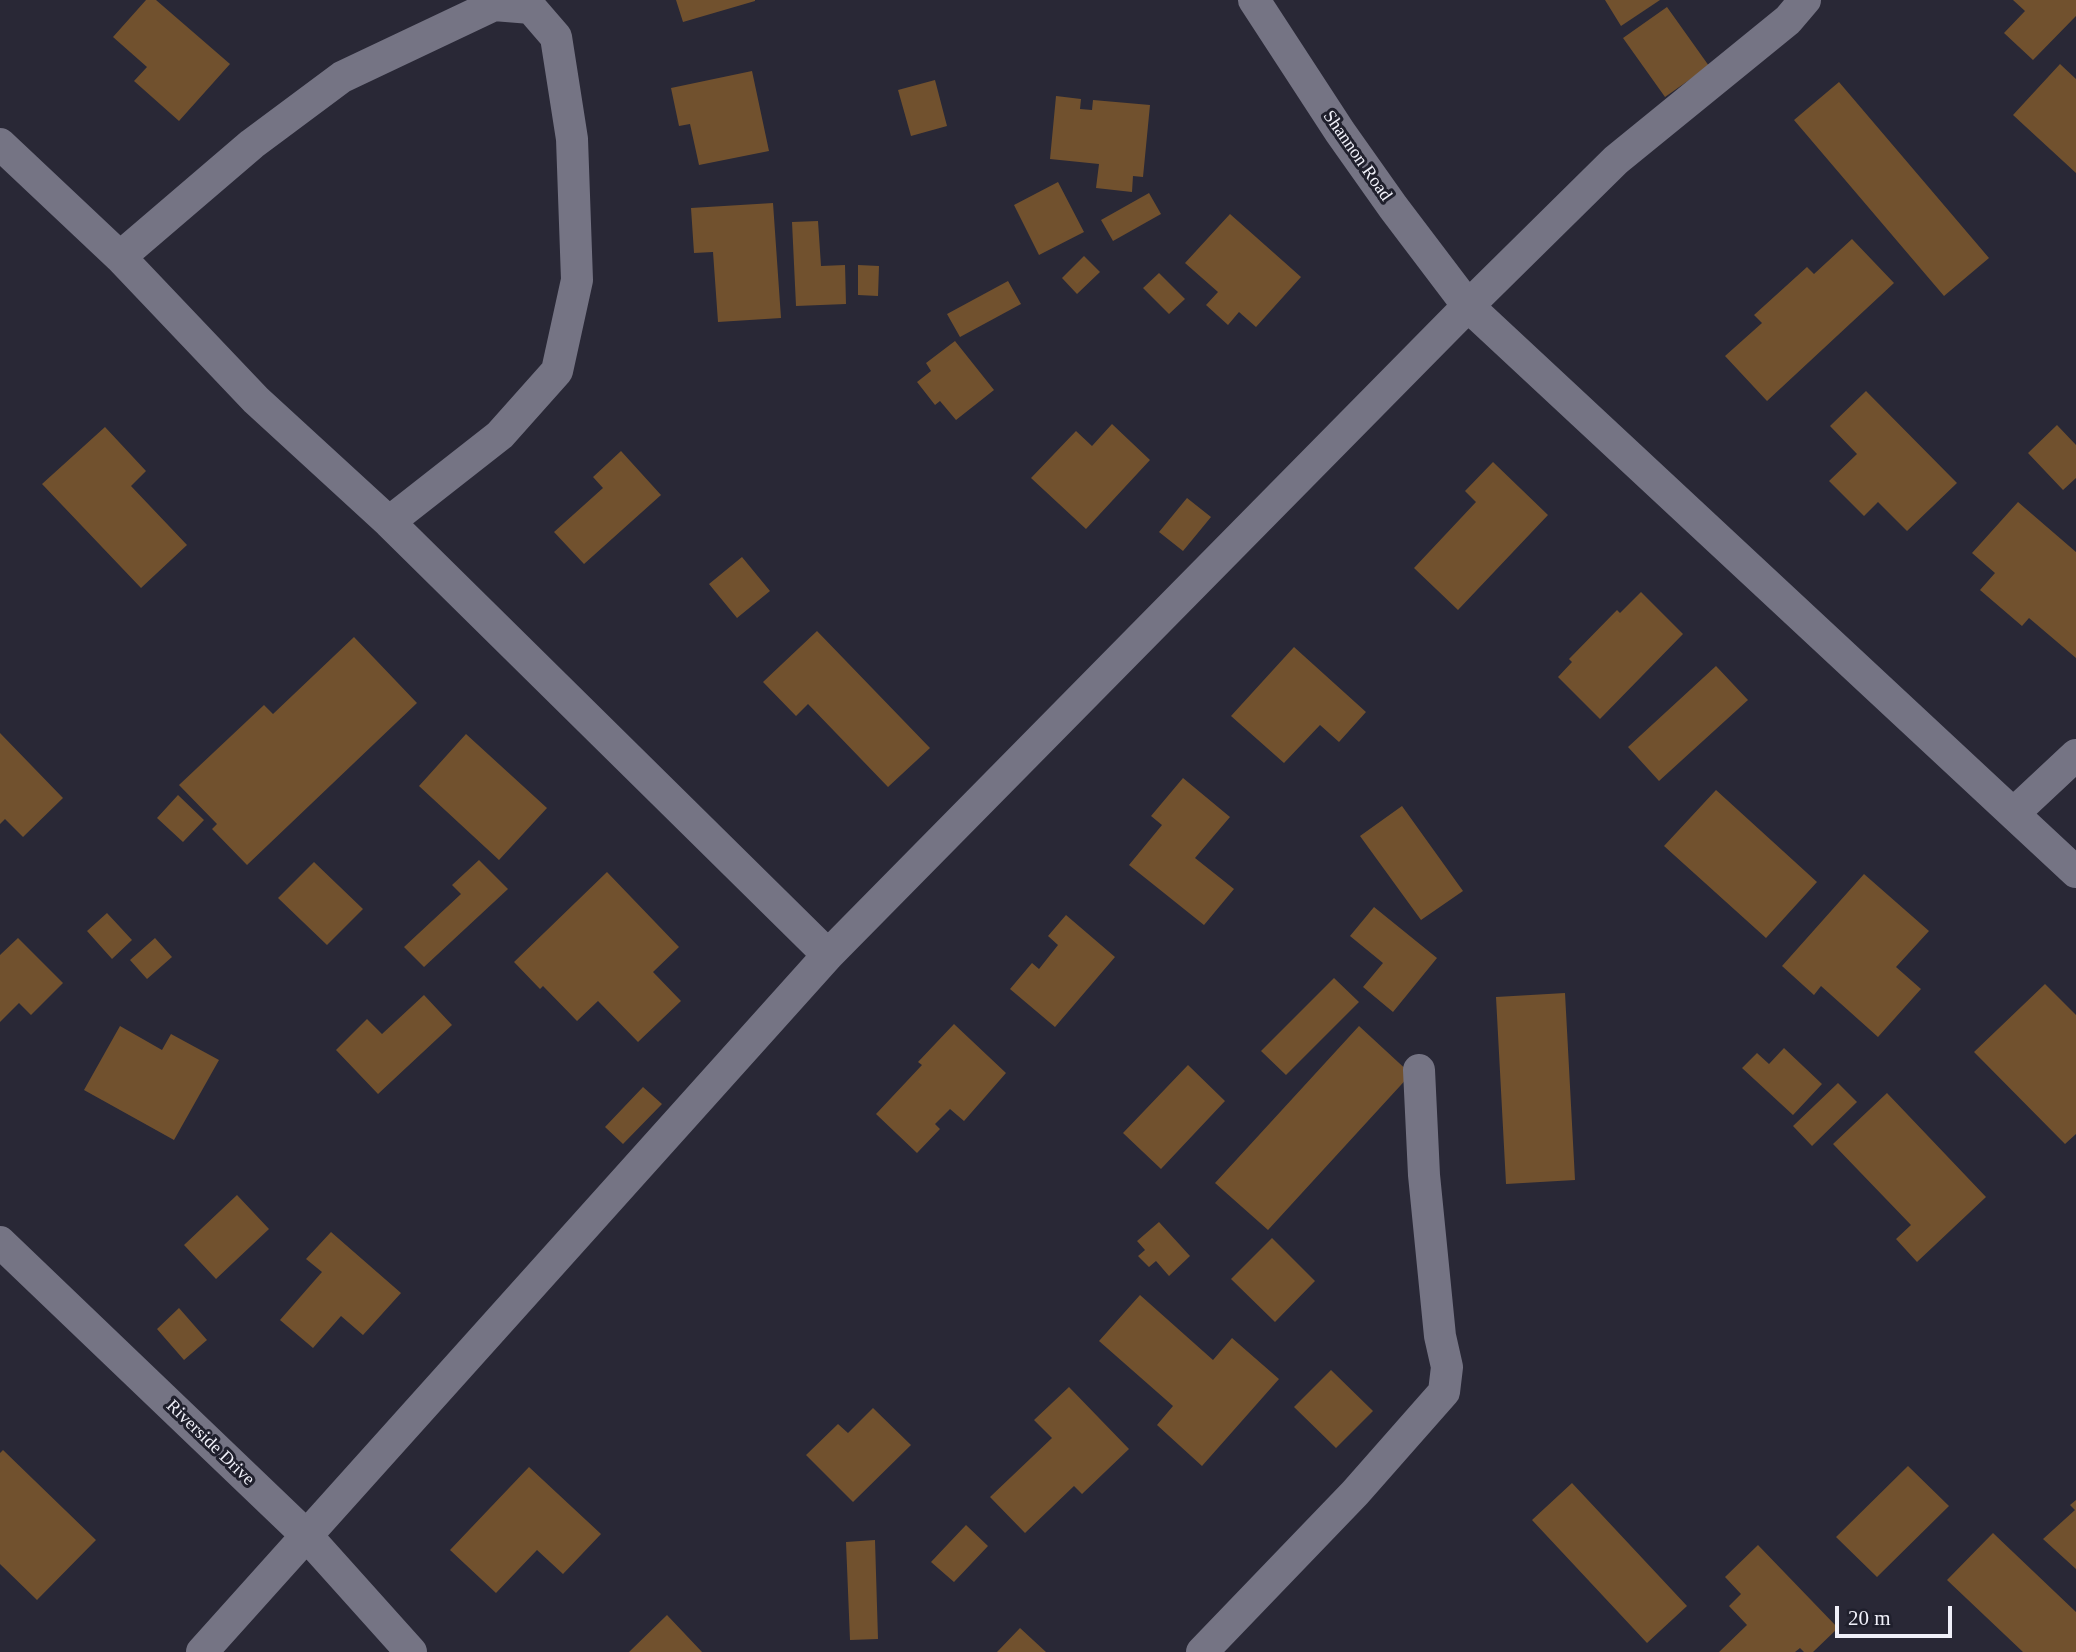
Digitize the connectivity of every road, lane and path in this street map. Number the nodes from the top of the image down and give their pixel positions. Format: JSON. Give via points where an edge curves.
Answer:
{"nodes":[{"id":1,"x":1254,"y":0,"type":"edge"},
{"id":2,"x":1805,"y":0,"type":"edge"},
{"id":3,"x":0,"y":144,"type":"edge"},
{"id":4,"x":120,"y":257,"type":"junction"},
{"id":5,"x":1468,"y":306,"type":"junction"},
{"id":6,"x":390,"y":522,"type":"junction"},
{"id":7,"x":2076,"y":755,"type":"edge"},
{"id":8,"x":2014,"y":813,"type":"junction"},
{"id":9,"x":2076,"y":872,"type":"edge"},
{"id":10,"x":828,"y":955,"type":"junction"},
{"id":11,"x":1419,"y":1070,"type":"dead end"},
{"id":12,"x":0,"y":1242,"type":"edge"},
{"id":13,"x":306,"y":1535,"type":"junction"},
{"id":14,"x":202,"y":1652,"type":"edge"},
{"id":15,"x":411,"y":1652,"type":"edge"},
{"id":16,"x":1202,"y":1652,"type":"edge"}],
"edges":[{"from":1,"to":5,"type":"street","name":"Shannon Road","via":[[1339,132]]},
{"from":2,"to":5,"type":"street","via":[[1788,20],[1616,160]]},
{"from":3,"to":4,"type":"street"},
{"from":4,"to":6,"type":"street","via":[[256,400]]},
{"from":4,"to":6,"type":"street","via":[[252,144],[342,77],[494,5],[531,8],[556,37],[572,139],[577,280],[557,370],[500,435]]},
{"from":5,"to":8,"type":"street","name":"Shannon Road"},
{"from":5,"to":10,"type":"street"},
{"from":6,"to":10,"type":"street"},
{"from":7,"to":8,"type":"street"},
{"from":8,"to":9,"type":"street","name":"Shannon Road"},
{"from":10,"to":13,"type":"street"},
{"from":11,"to":16,"type":"street","via":[[1425,1189],[1447,1367],[1444,1392],[1355,1493]]},
{"from":12,"to":13,"type":"street","name":"Riverside Drive"},
{"from":13,"to":14,"type":"street"},
{"from":13,"to":15,"type":"street","name":"Riverside Drive"}]}
